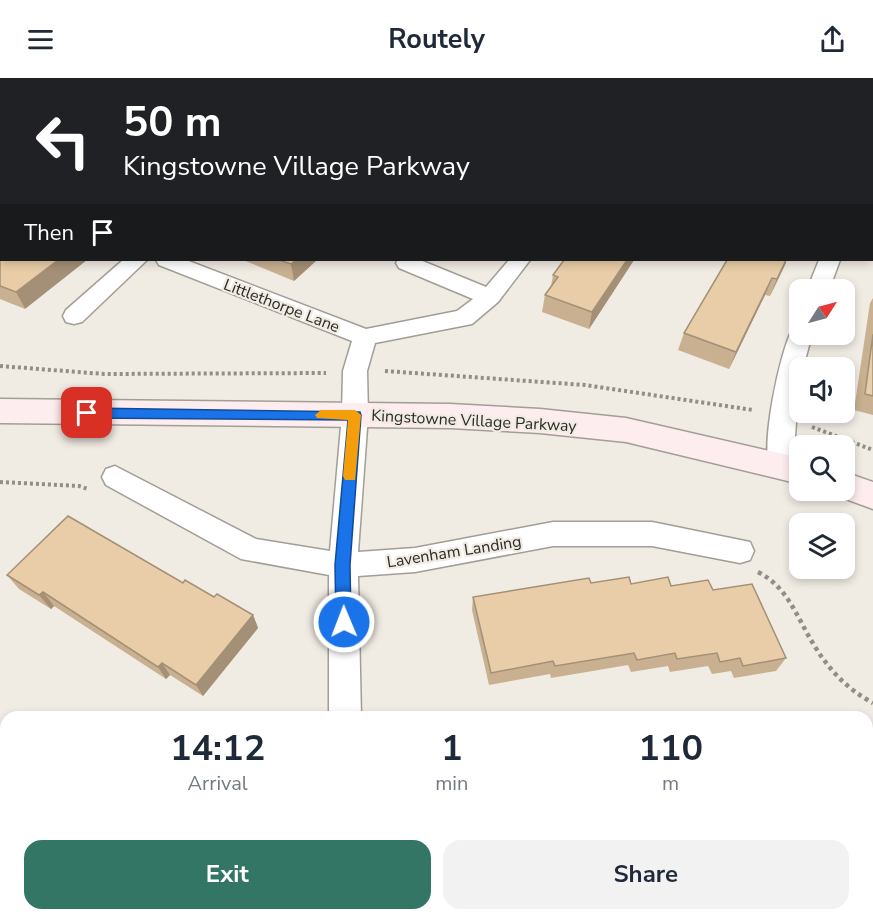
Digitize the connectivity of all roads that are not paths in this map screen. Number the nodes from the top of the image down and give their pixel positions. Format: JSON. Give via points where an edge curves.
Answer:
{"nodes":[{"id":1,"x":135,"y":261,"type":"edge"},
{"id":2,"x":169,"y":261,"type":"edge"},
{"id":3,"x":409,"y":261,"type":"edge"},
{"id":4,"x":519,"y":261,"type":"edge"},
{"id":5,"x":829,"y":261,"type":"edge"},
{"id":6,"x":822,"y":279,"type":"edge"},
{"id":7,"x":490,"y":297,"type":"junction"},
{"id":8,"x":74,"y":316,"type":"dead end"},
{"id":9,"x":364,"y":337,"type":"junction"},
{"id":10,"x":797,"y":345,"type":"edge"},
{"id":11,"x":0,"y":411,"type":"edge"},
{"id":12,"x":355,"y":415,"type":"junction"},
{"id":13,"x":789,"y":461,"type":"edge"},
{"id":14,"x":789,"y":468,"type":"edge"},
{"id":15,"x":106,"y":485,"type":"road end"},
{"id":16,"x":855,"y":489,"type":"edge"},
{"id":17,"x":873,"y":496,"type":"edge"},
{"id":18,"x":748,"y":561,"type":"road end"},
{"id":19,"x":343,"y":565,"type":"junction"},
{"id":20,"x":345,"y":711,"type":"edge"}],
"edges":[{"from":1,"to":8,"type":"street"},
{"from":2,"to":9,"type":"street","name":"Littlethorpe Lane"},
{"from":3,"to":7,"type":"street"},
{"from":4,"to":7,"type":"street"},
{"from":5,"to":6,"type":"street"},
{"from":7,"to":9,"type":"street","via":[[464,318]]},
{"from":9,"to":12,"type":"street","via":[[355,371]]},
{"from":10,"to":13,"type":"street","via":[[783,417]]},
{"from":11,"to":12,"type":"street","name":"Kingstowne Village Parkway"},
{"from":12,"to":14,"type":"street","name":"Kingstowne Village Parkway","via":[[540,421],[626,430]]},
{"from":12,"to":19,"type":"street"},
{"from":15,"to":19,"type":"street","name":"Lavenham Landing","via":[[251,550]]},
{"from":16,"to":17,"type":"street"},
{"from":18,"to":19,"type":"street","name":"Lavenham Landing","via":[[652,534],[553,534],[415,560]]},
{"from":19,"to":20,"type":"street"}]}
